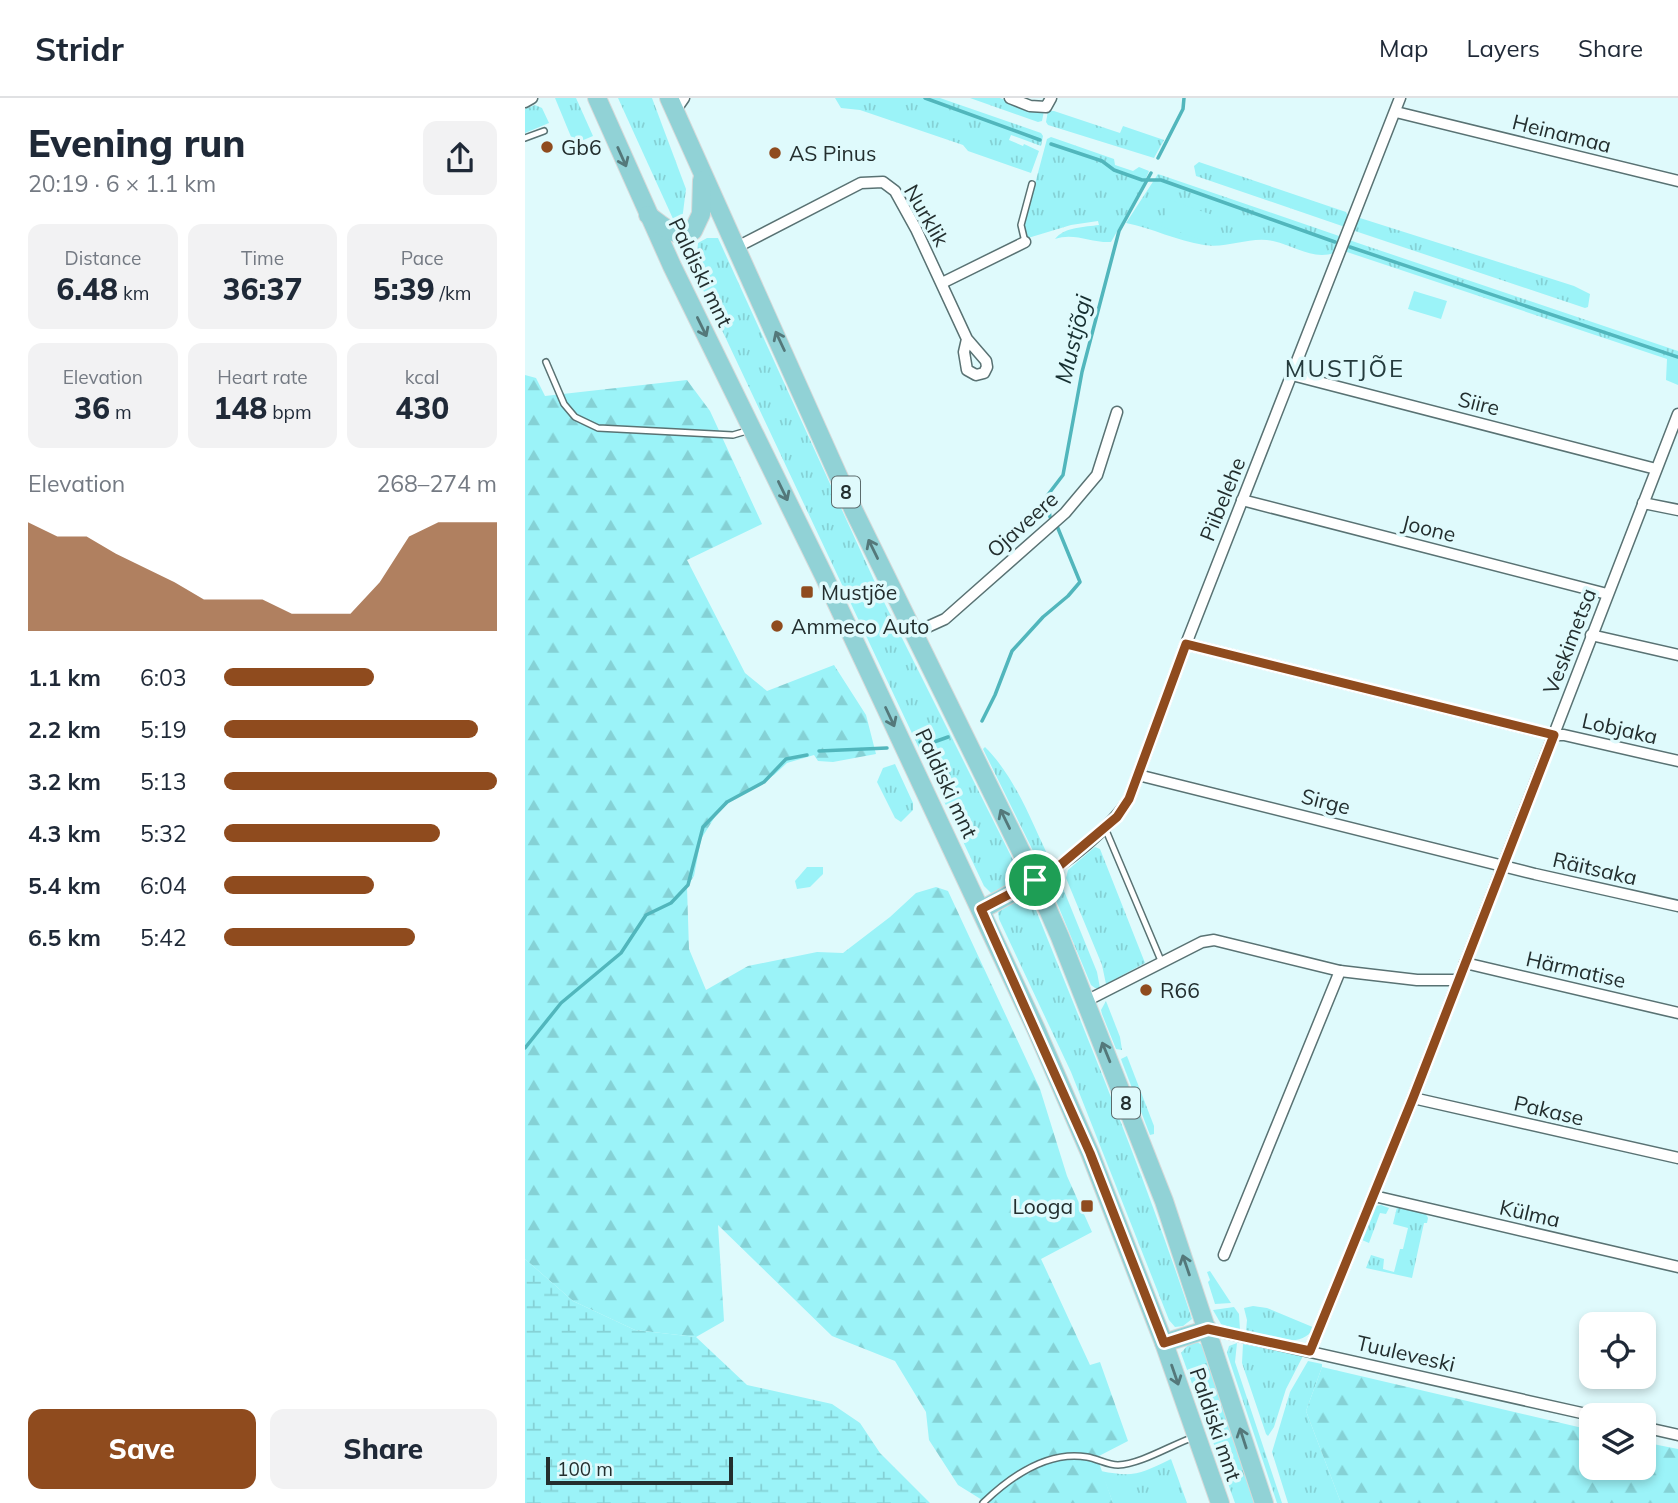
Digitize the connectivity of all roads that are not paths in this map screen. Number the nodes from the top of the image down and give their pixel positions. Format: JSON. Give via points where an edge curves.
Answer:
{"nodes":[{"id":1,"x":532,"y":98,"type":"edge"},
{"id":2,"x":597,"y":98,"type":"edge"},
{"id":3,"x":1010,"y":98,"type":"edge"},
{"id":4,"x":1401,"y":98,"type":"edge"},
{"id":5,"x":525,"y":102,"type":"edge"},
{"id":6,"x":676,"y":102,"type":"edge"},
{"id":7,"x":1049,"y":102,"type":"edge"},
{"id":8,"x":1396,"y":112,"type":"junction"},
{"id":9,"x":544,"y":131,"type":"dead end"},
{"id":10,"x":525,"y":138,"type":"edge"},
{"id":11,"x":702,"y":172,"type":"junction"},
{"id":12,"x":1678,"y":181,"type":"edge"},
{"id":13,"x":1032,"y":184,"type":"dead end"},
{"id":14,"x":648,"y":215,"type":"junction"},
{"id":15,"x":1025,"y":243,"type":"joint"},
{"id":16,"x":737,"y":247,"type":"junction"},
{"id":17,"x":942,"y":283,"type":"junction"},
{"id":18,"x":967,"y":339,"type":"dead end"},
{"id":19,"x":546,"y":362,"type":"dead end"},
{"id":20,"x":1292,"y":375,"type":"junction"},
{"id":21,"x":1117,"y":412,"type":"dead end"},
{"id":22,"x":1678,"y":414,"type":"edge"},
{"id":23,"x":753,"y":430,"type":"junction"},
{"id":24,"x":1656,"y":468,"type":"junction"},
{"id":25,"x":1242,"y":500,"type":"junction"},
{"id":26,"x":1643,"y":503,"type":"junction"},
{"id":27,"x":1678,"y":510,"type":"edge"},
{"id":28,"x":1607,"y":594,"type":"junction"},
{"id":29,"x":914,"y":634,"type":"junction"},
{"id":30,"x":1591,"y":635,"type":"junction"},
{"id":31,"x":1186,"y":644,"type":"junction"},
{"id":32,"x":1678,"y":655,"type":"edge"},
{"id":33,"x":1554,"y":735,"type":"junction"},
{"id":34,"x":1678,"y":761,"type":"edge"},
{"id":35,"x":1138,"y":775,"type":"junction"},
{"id":36,"x":1105,"y":828,"type":"junction"},
{"id":37,"x":1504,"y":864,"type":"junction"},
{"id":38,"x":1035,"y":880,"type":"junction"},
{"id":39,"x":1678,"y":906,"type":"edge"},
{"id":40,"x":981,"y":909,"type":"junction"},
{"id":41,"x":1162,"y":963,"type":"junction"},
{"id":42,"x":1465,"y":963,"type":"junction"},
{"id":43,"x":1340,"y":971,"type":"junction"},
{"id":44,"x":1458,"y":980,"type":"junction"},
{"id":45,"x":1086,"y":1001,"type":"junction"},
{"id":46,"x":1678,"y":1013,"type":"edge"},
{"id":47,"x":1413,"y":1098,"type":"junction"},
{"id":48,"x":1678,"y":1158,"type":"edge"},
{"id":49,"x":1374,"y":1196,"type":"junction"},
{"id":50,"x":1224,"y":1255,"type":"dead end"},
{"id":51,"x":1678,"y":1267,"type":"edge"},
{"id":52,"x":1208,"y":1329,"type":"junction"},
{"id":53,"x":1164,"y":1343,"type":"junction"},
{"id":54,"x":1310,"y":1351,"type":"junction"},
{"id":55,"x":1579,"y":1412,"type":"edge"},
{"id":56,"x":1656,"y":1430,"type":"edge"},
{"id":57,"x":1678,"y":1435,"type":"edge"},
{"id":58,"x":1197,"y":1436,"type":"junction"},
{"id":59,"x":983,"y":1503,"type":"edge"},
{"id":60,"x":1220,"y":1503,"type":"edge"},
{"id":61,"x":1264,"y":1503,"type":"edge"}],
"edges":[{"from":1,"to":5,"type":"street"},
{"from":2,"to":14,"type":"main road","name":"Paldiski mnt","one_way":true},
{"from":3,"to":7,"type":"street","via":[[1030,106]]},
{"from":4,"to":8,"type":"street","name":"Piibelehe"},
{"from":6,"to":11,"type":"main road","name":"Paldiski mnt","number":"8"},
{"from":8,"to":12,"type":"street","name":"Heinamaa"},
{"from":8,"to":20,"type":"street","name":"Piibelehe"},
{"from":9,"to":10,"type":"lane"},
{"from":11,"to":14,"type":"main road","via":[[701,214],[693,231],[674,233]]},
{"from":11,"to":16,"type":"main road","name":"Paldiski mnt","number":"8"},
{"from":13,"to":15,"type":"lane","via":[[1021,225]]},
{"from":14,"to":23,"type":"main road","name":"Paldiski mnt","one_way":true},
{"from":15,"to":17,"type":"street"},
{"from":16,"to":17,"type":"street","name":"Nurklik","via":[[861,183],[883,183],[895,191]]},
{"from":29,"to":16,"type":"main road","name":"Paldiski mnt","number":"8","one_way":true},
{"from":17,"to":18,"type":"street","name":"Nurklik"},
{"from":19,"to":23,"type":"lane","via":[[564,404],[575,417],[598,428],[733,435]]},
{"from":20,"to":24,"type":"street","name":"Siire"},
{"from":20,"to":25,"type":"street","name":"Piibelehe"},
{"from":21,"to":29,"type":"street","name":"Ojaveere","via":[[1097,475],[1065,513],[945,619]]},
{"from":22,"to":24,"type":"street","name":"Veskimetsa"},
{"from":23,"to":40,"type":"main road","name":"Paldiski mnt","one_way":true},
{"from":24,"to":26,"type":"street","name":"Veskimetsa"},
{"from":25,"to":28,"type":"street","name":"Joone"},
{"from":25,"to":31,"type":"street","name":"Piibelehe"},
{"from":26,"to":27,"type":"street"},
{"from":26,"to":28,"type":"street","name":"Veskimetsa"},
{"from":28,"to":30,"type":"street","name":"Veskimetsa"},
{"from":38,"to":29,"type":"main road","name":"Paldiski mnt","number":"8","one_way":true},
{"from":30,"to":32,"type":"street"},
{"from":30,"to":33,"type":"street","name":"Veskimetsa"},
{"from":31,"to":33,"type":"street","name":"Lobjaka"},
{"from":31,"to":35,"type":"street","name":"Piibelehe"},
{"from":33,"to":34,"type":"street","name":"Lobjaka"},
{"from":33,"to":37,"type":"street","name":"Veskimetsa"},
{"from":35,"to":36,"type":"street","name":"Piibelehe","via":[[1129,799]]},
{"from":35,"to":37,"type":"street","name":"Sirge"},
{"from":36,"to":38,"type":"street","name":"Piibelehe","via":[[1052,872]]},
{"from":36,"to":41,"type":"lane"},
{"from":37,"to":39,"type":"street","name":"Räitsaka"},
{"from":37,"to":42,"type":"street","name":"Veskimetsa"},
{"from":38,"to":40,"type":"main road"},
{"from":38,"to":45,"type":"main road","name":"Paldiski mnt","number":"8"},
{"from":40,"to":53,"type":"main road","name":"Paldiski mnt","via":[[1090,1153]]},
{"from":41,"to":43,"type":"street","via":[[1214,940]]},
{"from":41,"to":45,"type":"street"},
{"from":42,"to":44,"type":"street","name":"Veskimetsa"},
{"from":42,"to":46,"type":"street","name":"Härmatise"},
{"from":43,"to":44,"type":"street"},
{"from":43,"to":50,"type":"street"},
{"from":44,"to":47,"type":"street","name":"Veskimetsa"},
{"from":52,"to":45,"type":"main road","name":"Paldiski mnt","number":"8","one_way":true},
{"from":47,"to":48,"type":"street","name":"Pakase"},
{"from":47,"to":49,"type":"street","name":"Veskimetsa"},
{"from":49,"to":51,"type":"street","name":"Külma"},
{"from":49,"to":54,"type":"street","name":"Veskimetsa"},
{"from":52,"to":53,"type":"main road"},
{"from":52,"to":54,"type":"street","name":"Tuuleveski"},
{"from":61,"to":52,"type":"main road","name":"Paldiski mnt","number":"8","one_way":true},
{"from":53,"to":58,"type":"main road","name":"Paldiski mnt","one_way":true},
{"from":54,"to":55,"type":"street","name":"Tuuleveski"},
{"from":56,"to":57,"type":"street"},
{"from":58,"to":59,"type":"lane","via":[[1120,1465],[1071,1456],[1042,1462],[1005,1481]]},
{"from":58,"to":60,"type":"main road","name":"Paldiski mnt"}]}
